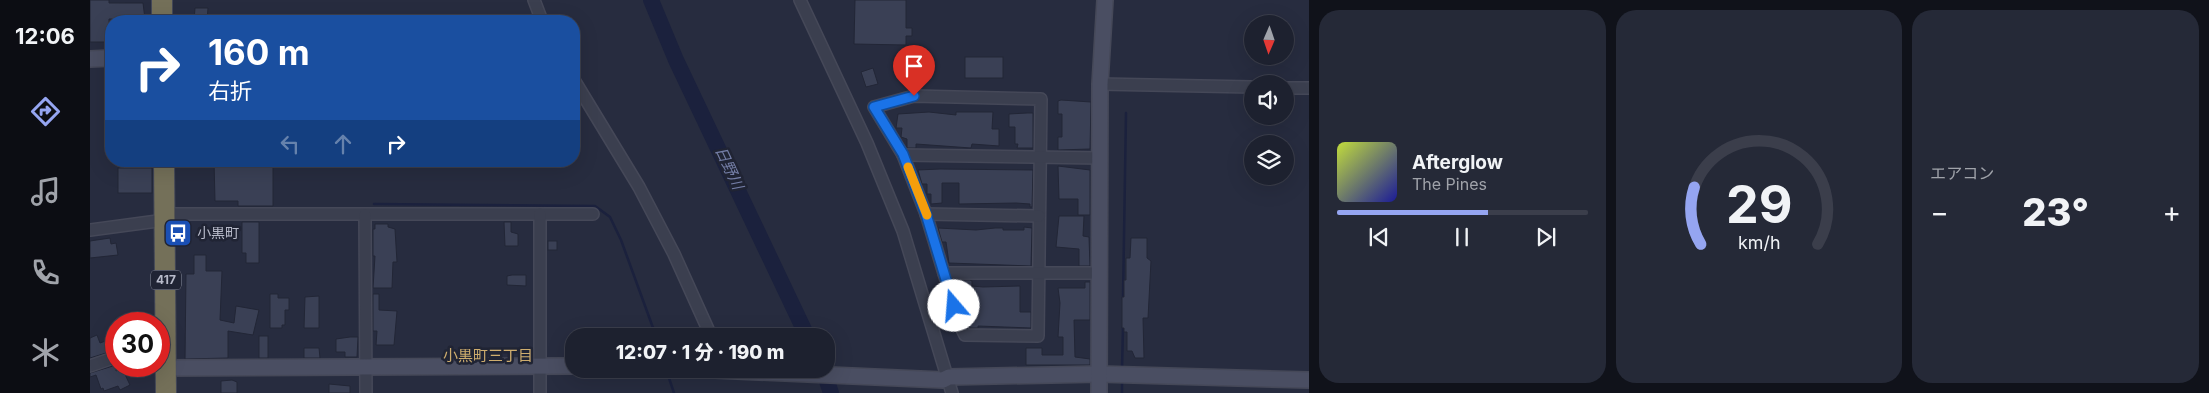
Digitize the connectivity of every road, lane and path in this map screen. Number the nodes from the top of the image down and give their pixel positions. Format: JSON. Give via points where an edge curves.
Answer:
{"nodes":[{"id":1,"x":162,"y":0,"type":"edge"},
{"id":2,"x":534,"y":0,"type":"edge"},
{"id":3,"x":800,"y":0,"type":"edge"},
{"id":4,"x":1105,"y":0,"type":"edge"},
{"id":5,"x":162,"y":15,"type":"edge"},
{"id":6,"x":540,"y":15,"type":"edge"},
{"id":7,"x":105,"y":58,"type":"edge"},
{"id":8,"x":90,"y":59,"type":"edge"},
{"id":9,"x":1100,"y":84,"type":"junction"},
{"id":10,"x":1244,"y":87,"type":"edge"},
{"id":11,"x":1294,"y":88,"type":"edge"},
{"id":12,"x":1309,"y":88,"type":"edge"},
{"id":13,"x":580,"y":90,"type":"edge"},
{"id":14,"x":903,"y":154,"type":"junction"},
{"id":15,"x":1040,"y":157,"type":"junction"},
{"id":16,"x":1100,"y":158,"type":"junction"},
{"id":17,"x":164,"y":167,"type":"edge"},
{"id":18,"x":540,"y":214,"type":"junction"},
{"id":19,"x":593,"y":214,"type":"dead end"},
{"id":20,"x":926,"y":214,"type":"junction"},
{"id":21,"x":365,"y":215,"type":"junction"},
{"id":22,"x":1039,"y":216,"type":"junction"},
{"id":23,"x":165,"y":217,"type":"junction"},
{"id":24,"x":90,"y":230,"type":"edge"},
{"id":25,"x":944,"y":273,"type":"junction"},
{"id":26,"x":1039,"y":273,"type":"junction"},
{"id":27,"x":1100,"y":273,"type":"junction"},
{"id":28,"x":163,"y":312,"type":"edge"},
{"id":29,"x":707,"y":328,"type":"edge"},
{"id":30,"x":105,"y":361,"type":"edge"},
{"id":31,"x":539,"y":365,"type":"junction"},
{"id":32,"x":90,"y":366,"type":"edge"},
{"id":33,"x":366,"y":366,"type":"junction"},
{"id":34,"x":565,"y":366,"type":"edge"},
{"id":35,"x":170,"y":368,"type":"edge"},
{"id":36,"x":835,"y":374,"type":"edge"},
{"id":37,"x":1099,"y":374,"type":"junction"},
{"id":38,"x":166,"y":377,"type":"edge"},
{"id":39,"x":946,"y":378,"type":"junction"},
{"id":40,"x":1309,"y":380,"type":"edge"},
{"id":41,"x":166,"y":393,"type":"edge"},
{"id":42,"x":366,"y":393,"type":"edge"},
{"id":43,"x":540,"y":393,"type":"edge"},
{"id":44,"x":952,"y":393,"type":"edge"},
{"id":45,"x":1099,"y":393,"type":"edge"}],
"edges":[{"from":1,"to":5,"type":"highway"},
{"from":2,"to":6,"type":"street"},
{"from":3,"to":39,"type":"street","via":[[867,143],[903,231]]},
{"from":4,"to":9,"type":"street"},
{"from":7,"to":8,"type":"street"},
{"from":9,"to":10,"type":"street"},
{"from":9,"to":16,"type":"street"},
{"from":11,"to":12,"type":"street"},
{"from":13,"to":29,"type":"street","via":[[639,187]]},
{"from":14,"to":15,"type":"street"},
{"from":14,"to":15,"type":"street","via":[[874,107],[914,96],[1041,99]]},
{"from":14,"to":20,"type":"street"},
{"from":15,"to":16,"type":"street"},
{"from":15,"to":22,"type":"street"},
{"from":16,"to":27,"type":"street"},
{"from":17,"to":23,"type":"highway","number":"417"},
{"from":18,"to":19,"type":"street"},
{"from":18,"to":21,"type":"street"},
{"from":18,"to":31,"type":"street"},
{"from":20,"to":22,"type":"street"},
{"from":20,"to":25,"type":"street"},
{"from":21,"to":23,"type":"street"},
{"from":21,"to":33,"type":"street"},
{"from":22,"to":26,"type":"street"},
{"from":23,"to":24,"type":"street"},
{"from":23,"to":28,"type":"highway","number":"417"},
{"from":25,"to":26,"type":"street"},
{"from":25,"to":26,"type":"street","via":[[965,335],[1038,336]]},
{"from":26,"to":27,"type":"street"},
{"from":27,"to":37,"type":"street"},
{"from":30,"to":32,"type":"street"},
{"from":31,"to":33,"type":"street"},
{"from":31,"to":34,"type":"street"},
{"from":31,"to":43,"type":"street"},
{"from":33,"to":35,"type":"street"},
{"from":33,"to":42,"type":"street"},
{"from":36,"to":39,"type":"street"},
{"from":37,"to":39,"type":"street"},
{"from":37,"to":40,"type":"street"},
{"from":37,"to":45,"type":"street"},
{"from":38,"to":41,"type":"highway","number":"417"},
{"from":39,"to":44,"type":"street"}]}
